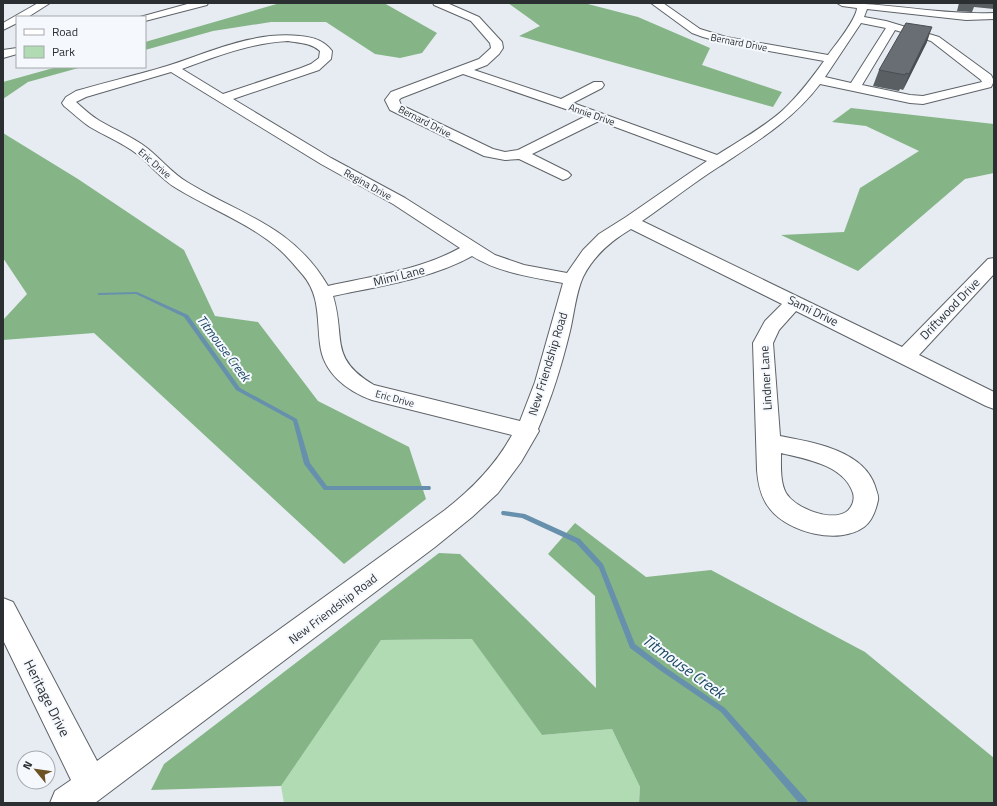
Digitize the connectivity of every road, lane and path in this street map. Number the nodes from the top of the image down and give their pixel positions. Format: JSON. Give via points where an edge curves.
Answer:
{"nodes":[{"id":1,"x":45,"y":3,"type":"edge"},
{"id":2,"x":203,"y":3,"type":"edge"},
{"id":3,"x":438,"y":3,"type":"edge"},
{"id":4,"x":656,"y":3,"type":"edge"},
{"id":5,"x":895,"y":6,"type":"edge"},
{"id":6,"x":150,"y":7,"type":"dead end"},
{"id":7,"x":856,"y":8,"type":"edge"},
{"id":8,"x":22,"y":16,"type":"edge"},
{"id":9,"x":137,"y":16,"type":"edge"},
{"id":10,"x":994,"y":16,"type":"edge"},
{"id":11,"x":146,"y":18,"type":"edge"},
{"id":12,"x":16,"y":20,"type":"edge"},
{"id":13,"x":892,"y":26,"type":"junction"},
{"id":14,"x":3,"y":27,"type":"edge"},
{"id":15,"x":16,"y":51,"type":"edge"},
{"id":16,"x":3,"y":54,"type":"edge"},
{"id":17,"x":830,"y":59,"type":"junction"},
{"id":18,"x":172,"y":68,"type":"junction"},
{"id":19,"x":463,"y":70,"type":"junction"},
{"id":20,"x":816,"y":80,"type":"junction"},
{"id":21,"x":598,"y":86,"type":"dead end"},
{"id":22,"x":855,"y":88,"type":"junction"},
{"id":23,"x":223,"y":98,"type":"junction"},
{"id":24,"x":563,"y":104,"type":"junction"},
{"id":25,"x":598,"y":116,"type":"junction"},
{"id":26,"x":521,"y":154,"type":"junction"},
{"id":27,"x":719,"y":161,"type":"junction"},
{"id":28,"x":563,"y":174,"type":"dead end"},
{"id":29,"x":631,"y":222,"type":"junction"},
{"id":30,"x":472,"y":249,"type":"junction"},
{"id":31,"x":994,"y":263,"type":"edge"},
{"id":32,"x":573,"y":279,"type":"junction"},
{"id":33,"x":323,"y":293,"type":"junction"},
{"id":34,"x":795,"y":302,"type":"junction"},
{"id":35,"x":906,"y":356,"type":"junction"},
{"id":36,"x":994,"y":401,"type":"edge"},
{"id":37,"x":528,"y":431,"type":"junction"},
{"id":38,"x":769,"y":442,"type":"dead end"},
{"id":39,"x":3,"y":611,"type":"edge"},
{"id":40,"x":91,"y":785,"type":"junction"},
{"id":41,"x":67,"y":803,"type":"edge"}],
"edges":[{"from":1,"to":8,"type":"street"},
{"from":2,"to":11,"type":"street"},
{"from":3,"to":19,"type":"street","name":"Bernard Drive","via":[[475,19],[496,42],[497,48],[491,57]]},
{"from":4,"to":17,"type":"street","name":"Bernard Drive","via":[[696,31],[707,35]]},
{"from":5,"to":7,"type":"street"},
{"from":5,"to":10,"type":"street","via":[[974,18]]},
{"from":6,"to":9,"type":"street"},
{"from":7,"to":13,"type":"street"},
{"from":7,"to":17,"type":"street","name":"New Friendship Road"},
{"from":12,"to":14,"type":"street"},
{"from":13,"to":22,"type":"street"},
{"from":13,"to":22,"type":"street","via":[[938,40],[987,78],[987,84],[922,100]]},
{"from":15,"to":16,"type":"street"},
{"from":17,"to":20,"type":"street","name":"New Friendship Road"},
{"from":18,"to":23,"type":"street","name":"Regina Drive"},
{"from":18,"to":23,"type":"street","name":"Eric Drive","via":[[240,44],[271,38],[309,41],[320,45],[326,51],[325,59],[310,69]]},
{"from":18,"to":33,"type":"street","name":"Eric Drive","via":[[81,94],[69,103],[102,129],[142,151],[181,185],[268,232],[303,263]]},
{"from":19,"to":24,"type":"street","name":"Annie Drive"},
{"from":19,"to":26,"type":"street","name":"Bernard Drive","via":[[396,95],[392,102],[395,107],[489,153],[505,156]]},
{"from":20,"to":22,"type":"street"},
{"from":20,"to":27,"type":"street","name":"New Friendship Road","via":[[776,122]]},
{"from":21,"to":24,"type":"street"},
{"from":23,"to":30,"type":"street","name":"Regina Drive","via":[[326,161],[398,201]]},
{"from":24,"to":25,"type":"street","name":"Annie Drive"},
{"from":25,"to":26,"type":"street","name":"Bernard Drive"},
{"from":25,"to":27,"type":"street","name":"Annie Drive"},
{"from":26,"to":28,"type":"street"},
{"from":27,"to":29,"type":"street","name":"New Friendship Road"},
{"from":29,"to":32,"type":"street","name":"New Friendship Road","via":[[596,246]]},
{"from":29,"to":34,"type":"street","name":"Sami Drive"},
{"from":30,"to":32,"type":"street","name":"Regina Drive","via":[[511,267]]},
{"from":30,"to":33,"type":"street","name":"Mimi Lane","via":[[427,270]]},
{"from":31,"to":35,"type":"street","name":"Driftwood Drive"},
{"from":32,"to":37,"type":"street","name":"New Friendship Road","via":[[542,395]]},
{"from":33,"to":37,"type":"street","name":"Eric Drive","via":[[328,311],[332,356],[351,381],[380,395]]},
{"from":34,"to":35,"type":"street","name":"Sami Drive"},
{"from":34,"to":38,"type":"street","name":"Lindner Lane","via":[[773,322],[763,343]]},
{"from":35,"to":36,"type":"street","name":"Sami Drive"},
{"from":37,"to":40,"type":"street","name":"New Friendship Road","via":[[497,477],[474,500],[426,539]]},
{"from":39,"to":40,"type":"street","name":"Heritage Drive"},
{"from":40,"to":41,"type":"street","name":"New Friendship Road"}]}
